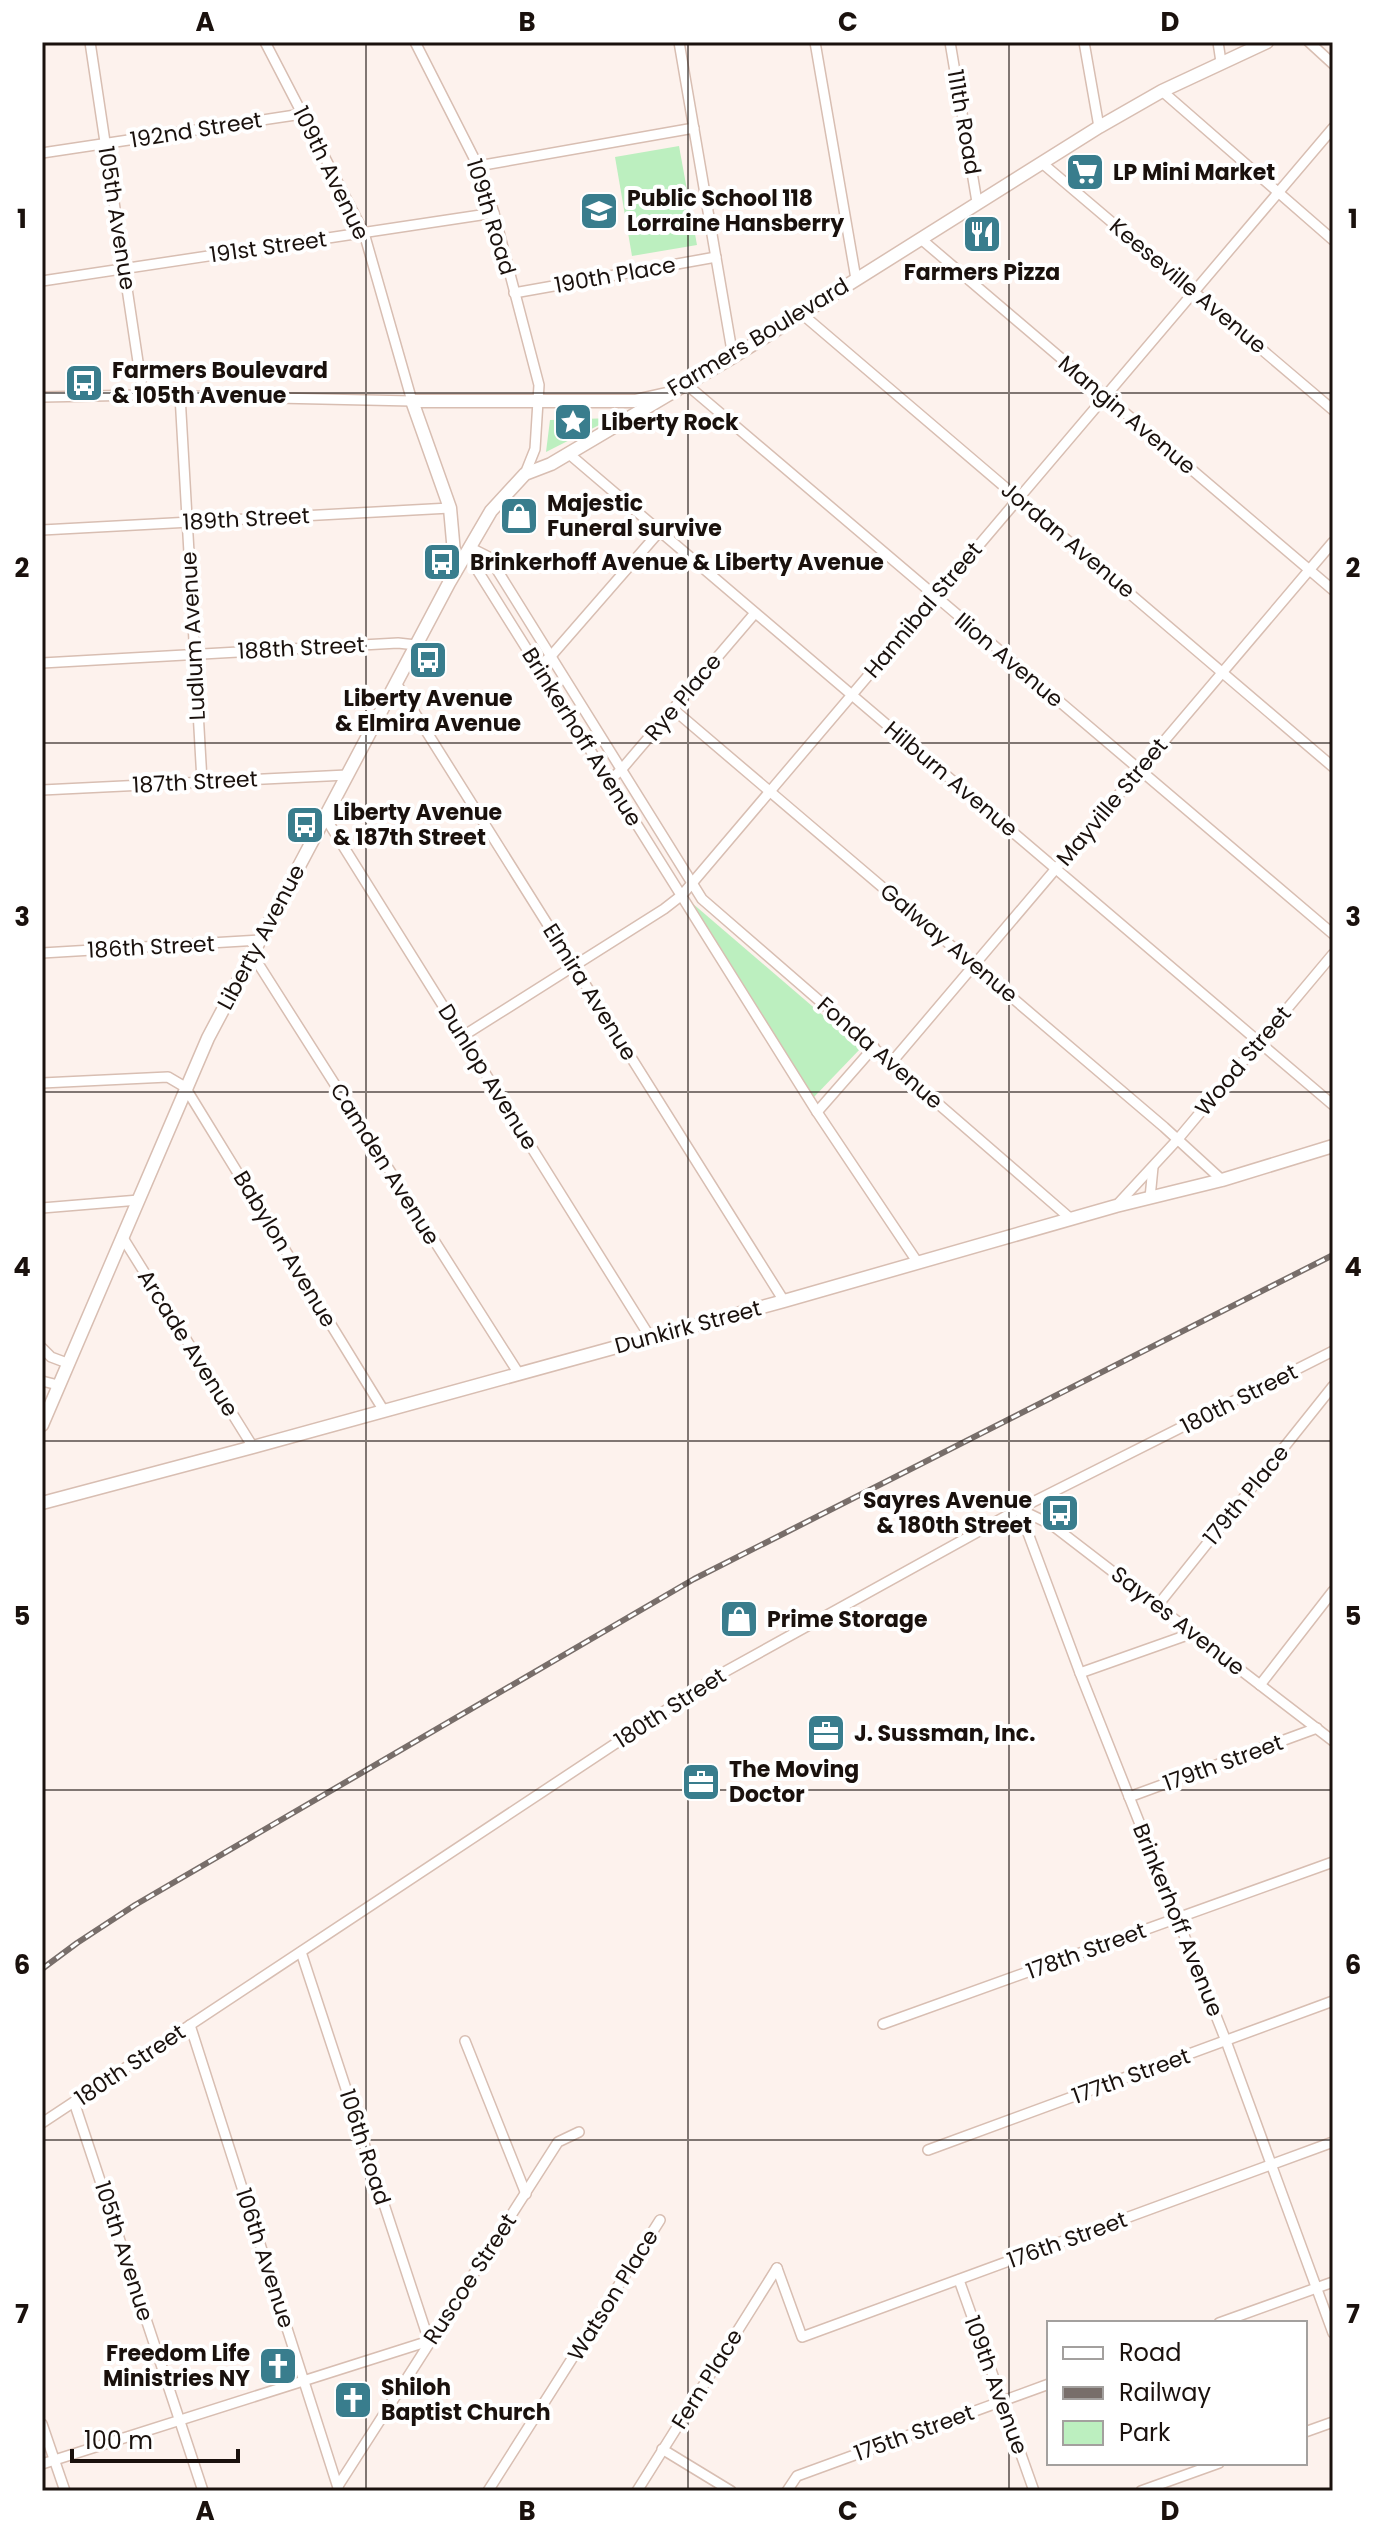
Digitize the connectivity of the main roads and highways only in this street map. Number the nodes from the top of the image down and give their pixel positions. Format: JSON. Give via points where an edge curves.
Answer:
{"nodes":[{"id":1,"x":1267,"y":42,"type":"edge"},
{"id":2,"x":671,"y":393,"type":"junction"},
{"id":3,"x":449,"y":583,"type":"junction"},
{"id":4,"x":1333,"y":1146,"type":"edge"},
{"id":5,"x":42,"y":1425,"type":"edge"},
{"id":6,"x":42,"y":1503,"type":"edge"}],
"edges":[{"from":1,"to":2,"type":"main road","name":"Farmers Boulevard","via":[[1099,127]]},
{"from":2,"to":3,"type":"main road","name":"Liberty Avenue","via":[[525,474],[491,511]]},
{"from":2,"to":3,"type":"main road","name":"Farmers Boulevard","via":[[635,401],[412,401],[454,527]]},
{"from":3,"to":5,"type":"main road","name":"Liberty Avenue","via":[[208,1038]]},
{"from":4,"to":6,"type":"main road","name":"Dunkirk Street"}]}
